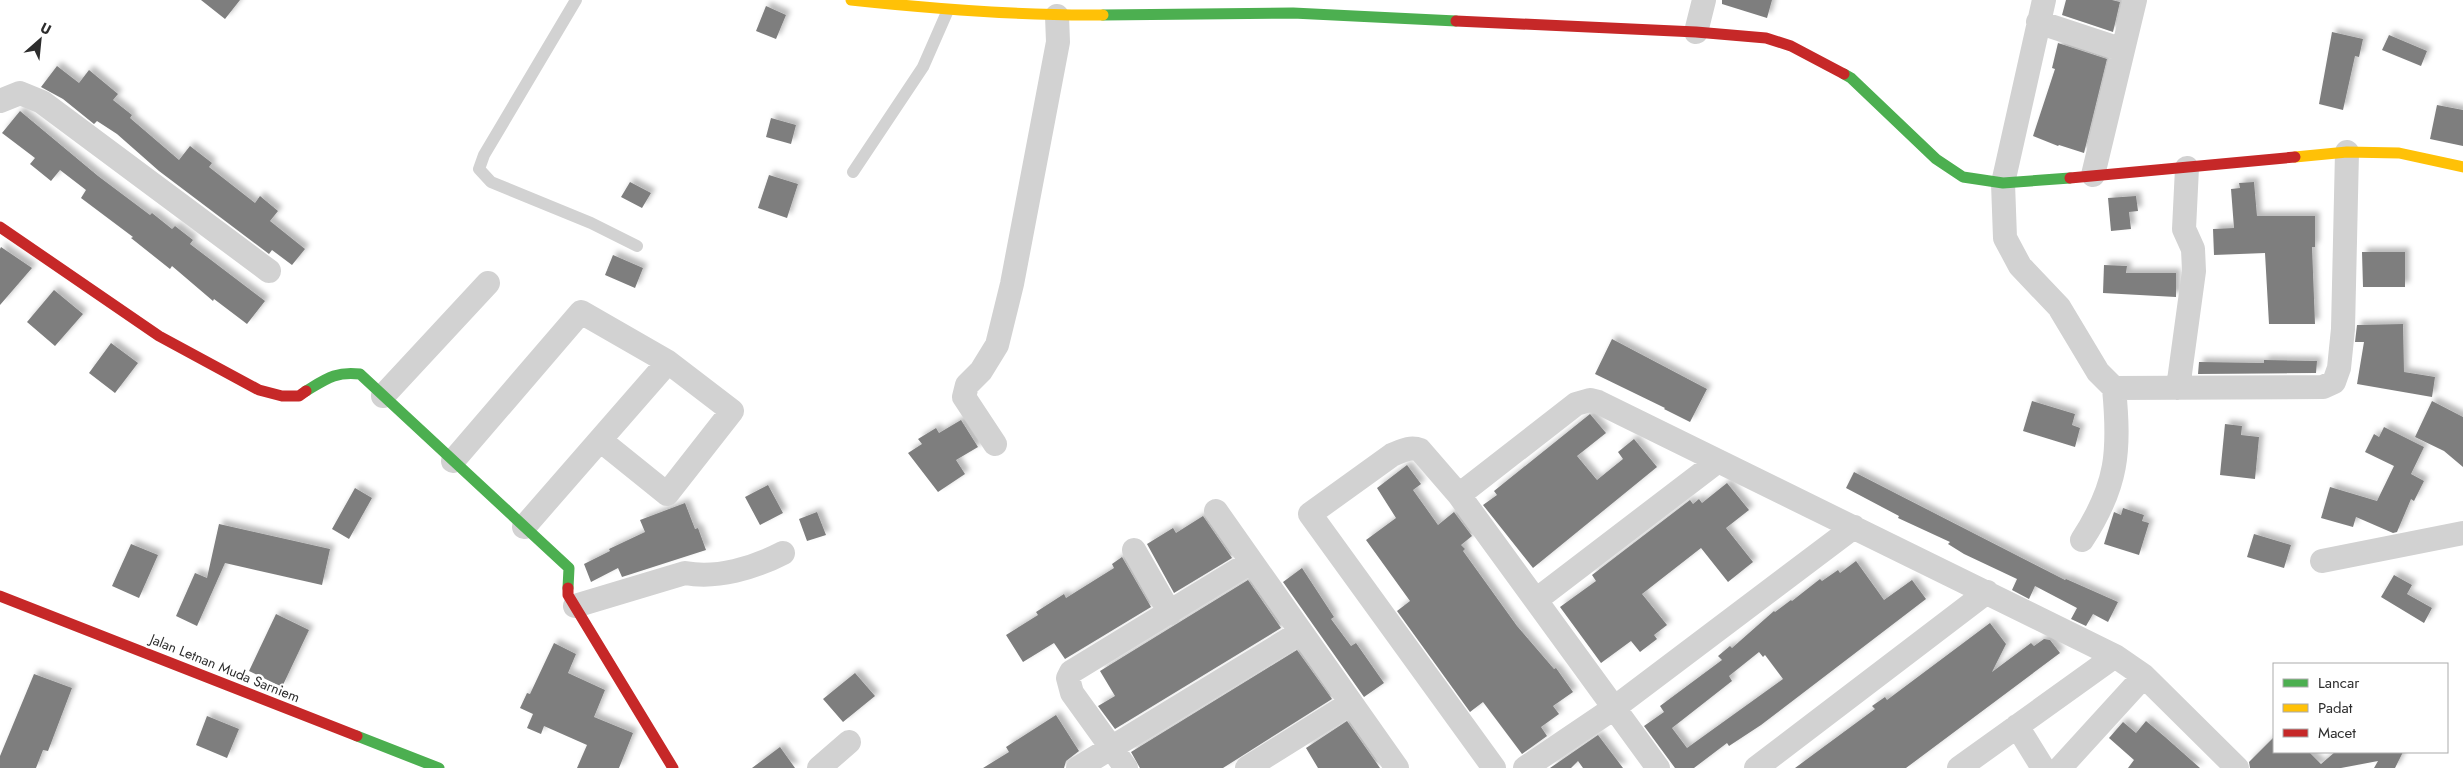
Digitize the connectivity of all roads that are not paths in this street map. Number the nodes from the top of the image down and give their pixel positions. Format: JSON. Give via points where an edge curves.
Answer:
{"nodes":[{"id":1,"x":576,"y":0,"type":"edge"},
{"id":2,"x":851,"y":0,"type":"edge"},
{"id":3,"x":1704,"y":0,"type":"edge"},
{"id":4,"x":2134,"y":0,"type":"edge"},
{"id":5,"x":948,"y":10,"type":"junction"},
{"id":6,"x":1045,"y":10,"type":"edge"},
{"id":7,"x":2041,"y":11,"type":"edge"},
{"id":8,"x":1696,"y":32,"type":"junction"},
{"id":9,"x":2123,"y":50,"type":"junction"},
{"id":10,"x":0,"y":100,"type":"edge"},
{"id":11,"x":2347,"y":152,"type":"junction"},
{"id":12,"x":2463,"y":167,"type":"edge"},
{"id":13,"x":2187,"y":168,"type":"junction"},
{"id":14,"x":853,"y":172,"type":"dead end"},
{"id":15,"x":2093,"y":174,"type":"junction"},
{"id":16,"x":2003,"y":182,"type":"junction"},
{"id":17,"x":0,"y":227,"type":"edge"},
{"id":18,"x":637,"y":246,"type":"dead end"},
{"id":19,"x":269,"y":271,"type":"dead end"},
{"id":20,"x":488,"y":283,"type":"dead end"},
{"id":21,"x":668,"y":362,"type":"junction"},
{"id":22,"x":2114,"y":388,"type":"junction"},
{"id":23,"x":2178,"y":388,"type":"junction"},
{"id":24,"x":383,"y":396,"type":"junction"},
{"id":25,"x":600,"y":440,"type":"junction"},
{"id":26,"x":995,"y":444,"type":"dead end"},
{"id":27,"x":453,"y":461,"type":"junction"},
{"id":28,"x":1718,"y":461,"type":"junction"},
{"id":29,"x":1459,"y":495,"type":"junction"},
{"id":30,"x":1216,"y":511,"type":"dead end"},
{"id":31,"x":524,"y":527,"type":"junction"},
{"id":32,"x":1854,"y":527,"type":"junction"},
{"id":33,"x":2463,"y":534,"type":"edge"},
{"id":34,"x":2082,"y":540,"type":"dead end"},
{"id":35,"x":1134,"y":550,"type":"dead end"},
{"id":36,"x":782,"y":553,"type":"dead end"},
{"id":37,"x":2322,"y":560,"type":"dead end"},
{"id":38,"x":1252,"y":562,"type":"junction"},
{"id":39,"x":1987,"y":592,"type":"junction"},
{"id":40,"x":0,"y":596,"type":"edge"},
{"id":41,"x":1536,"y":600,"type":"junction"},
{"id":42,"x":576,"y":606,"type":"junction"},
{"id":43,"x":1170,"y":612,"type":"junction"},
{"id":44,"x":1301,"y":632,"type":"junction"},
{"id":45,"x":2115,"y":656,"type":"junction"},
{"id":46,"x":2144,"y":676,"type":"junction"},
{"id":47,"x":1351,"y":703,"type":"junction"},
{"id":48,"x":1614,"y":708,"type":"junction"},
{"id":49,"x":2017,"y":726,"type":"junction"},
{"id":50,"x":849,"y":742,"type":"dead end"},
{"id":51,"x":1111,"y":748,"type":"junction"},
{"id":52,"x":666,"y":763,"type":"edge"},
{"id":53,"x":439,"y":768,"type":"edge"},
{"id":54,"x":819,"y":768,"type":"edge"},
{"id":55,"x":1078,"y":768,"type":"edge"},
{"id":56,"x":1126,"y":768,"type":"edge"},
{"id":57,"x":1247,"y":768,"type":"edge"},
{"id":58,"x":1397,"y":768,"type":"edge"},
{"id":59,"x":1494,"y":768,"type":"edge"},
{"id":60,"x":1525,"y":768,"type":"edge"},
{"id":61,"x":1658,"y":768,"type":"edge"},
{"id":62,"x":1756,"y":768,"type":"edge"},
{"id":63,"x":1959,"y":768,"type":"edge"},
{"id":64,"x":2043,"y":768,"type":"edge"},
{"id":65,"x":2060,"y":768,"type":"edge"},
{"id":66,"x":2237,"y":768,"type":"edge"}],
"edges":[{"from":1,"to":18,"type":"lane","via":[[479,169],[490,182],[591,223]]},
{"from":2,"to":5,"type":"street"},
{"from":3,"to":8,"type":"street"},
{"from":4,"to":9,"type":"street"},
{"from":5,"to":6,"type":"street"},
{"from":5,"to":14,"type":"lane","via":[[924,67]]},
{"from":6,"to":8,"type":"street","via":[[1293,13]]},
{"from":6,"to":26,"type":"street","via":[[1058,42],[1012,284],[997,345],[981,371],[967,385],[964,398]]},
{"from":7,"to":9,"type":"street"},
{"from":7,"to":16,"type":"street"},
{"from":8,"to":16,"type":"street","via":[[1743,35],[1791,46],[1851,78],[1936,159],[1963,177]]},
{"from":9,"to":15,"type":"street"},
{"from":10,"to":19,"type":"street","via":[[20,93],[42,102]]},
{"from":11,"to":12,"type":"street","via":[[2399,153]]},
{"from":11,"to":13,"type":"street"},
{"from":11,"to":23,"type":"street","via":[[2344,330],[2334,382],[2323,387]]},
{"from":13,"to":15,"type":"street"},
{"from":13,"to":23,"type":"street","via":[[2184,229],[2193,249],[2194,271]]},
{"from":15,"to":16,"type":"street"},
{"from":16,"to":22,"type":"street","via":[[2005,238],[2010,249],[2020,266],[2058,307],[2098,372]]},
{"from":17,"to":24,"type":"street","via":[[159,336],[259,390],[282,396],[299,396],[330,377],[345,372],[360,374]]},
{"from":20,"to":24,"type":"street"},
{"from":21,"to":25,"type":"street"},
{"from":21,"to":25,"type":"street","via":[[732,411],[667,494]]},
{"from":21,"to":27,"type":"street","via":[[582,312]]},
{"from":22,"to":23,"type":"street"},
{"from":22,"to":34,"type":"street","via":[[2118,448],[2112,477],[2099,514]]},
{"from":24,"to":27,"type":"street"},
{"from":25,"to":31,"type":"street"},
{"from":27,"to":31,"type":"street"},
{"from":28,"to":29,"type":"street","via":[[1590,400],[1576,404]]},
{"from":28,"to":32,"type":"street"},
{"from":28,"to":41,"type":"street"},
{"from":29,"to":41,"type":"street"},
{"from":29,"to":59,"type":"street","via":[[1429,458],[1413,448],[1392,455],[1310,514]]},
{"from":30,"to":38,"type":"street"},
{"from":31,"to":42,"type":"street","via":[[569,568],[568,595]]},
{"from":32,"to":39,"type":"street"},
{"from":32,"to":48,"type":"street"},
{"from":33,"to":37,"type":"street"},
{"from":35,"to":43,"type":"street"},
{"from":36,"to":42,"type":"street","via":[[760,565],[700,576],[685,574]]},
{"from":38,"to":43,"type":"street"},
{"from":38,"to":44,"type":"street"},
{"from":39,"to":45,"type":"street"},
{"from":39,"to":62,"type":"street"},
{"from":40,"to":53,"type":"street","name":"Jalan Letnan Muda Sarniem"},
{"from":41,"to":48,"type":"street"},
{"from":42,"to":52,"type":"street"},
{"from":43,"to":51,"type":"street","via":[[1075,667],[1068,678],[1072,693]]},
{"from":44,"to":47,"type":"street"},
{"from":44,"to":51,"type":"street"},
{"from":45,"to":46,"type":"street"},
{"from":45,"to":49,"type":"street"},
{"from":46,"to":65,"type":"street"},
{"from":46,"to":66,"type":"street"},
{"from":47,"to":57,"type":"street"},
{"from":47,"to":58,"type":"street"},
{"from":48,"to":60,"type":"street"},
{"from":48,"to":61,"type":"street"},
{"from":49,"to":63,"type":"street"},
{"from":49,"to":64,"type":"street"},
{"from":50,"to":54,"type":"street"},
{"from":51,"to":55,"type":"street"},
{"from":51,"to":56,"type":"street"}]}
